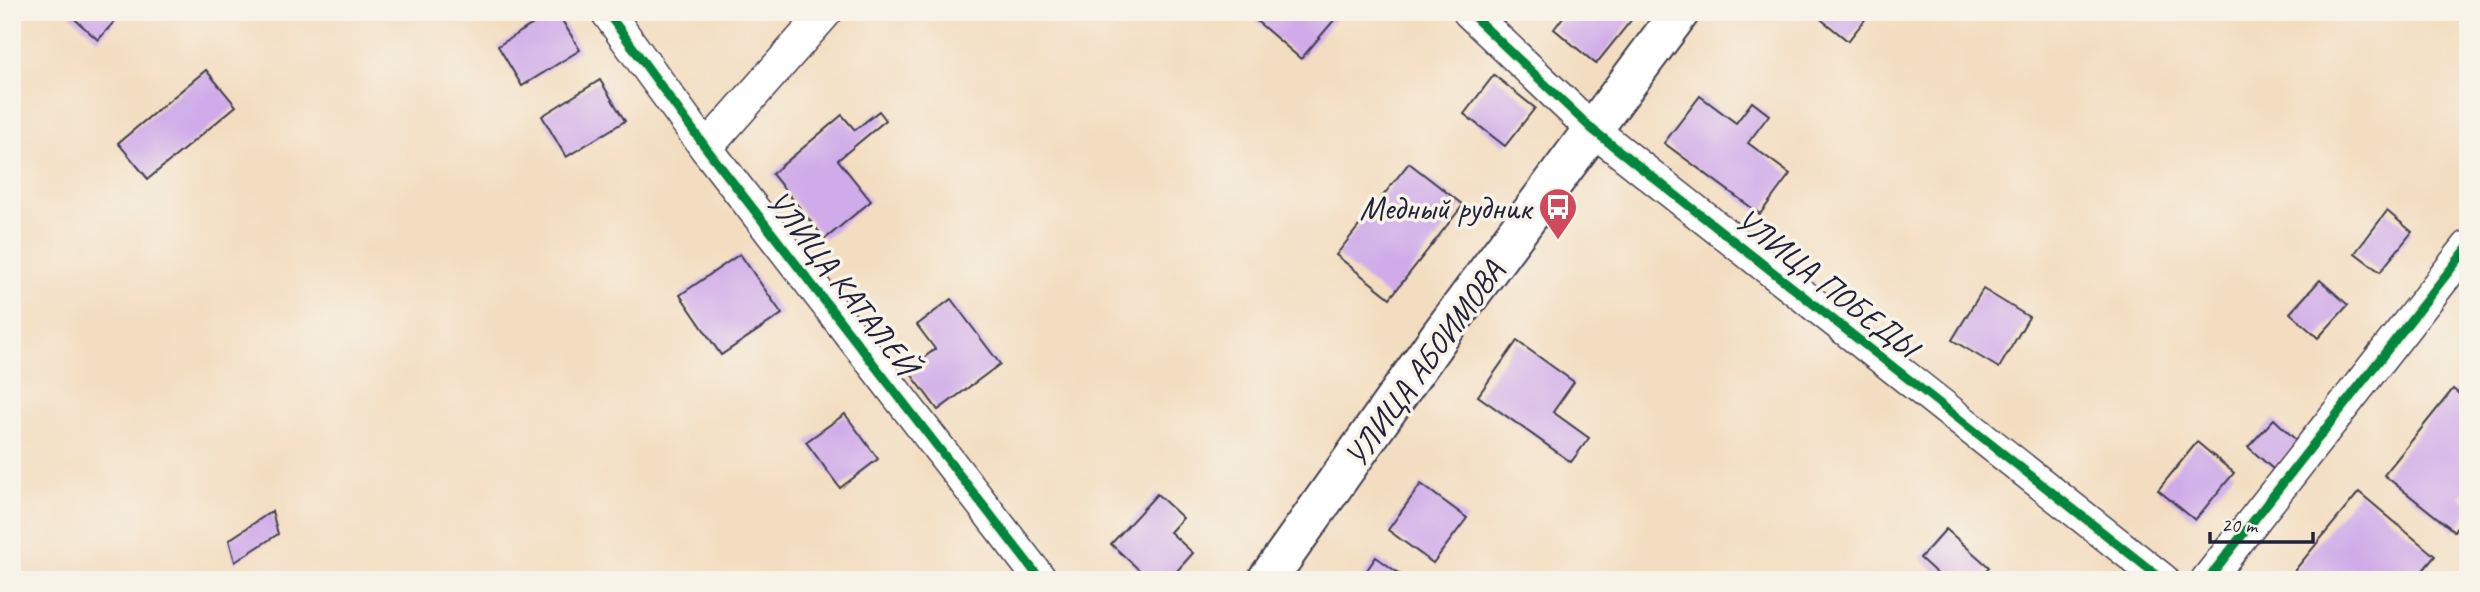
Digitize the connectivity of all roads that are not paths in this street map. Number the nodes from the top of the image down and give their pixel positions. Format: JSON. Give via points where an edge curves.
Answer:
{"nodes":[{"id":1,"x":607,"y":12,"type":"edge"},
{"id":2,"x":826,"y":12,"type":"edge"},
{"id":3,"x":1469,"y":12,"type":"edge"},
{"id":4,"x":1680,"y":12,"type":"edge"},
{"id":5,"x":1593,"y":130,"type":"junction"},
{"id":6,"x":706,"y":148,"type":"junction"},
{"id":7,"x":2468,"y":247,"type":"edge"},
{"id":8,"x":1041,"y":580,"type":"edge"},
{"id":9,"x":1267,"y":580,"type":"edge"},
{"id":10,"x":2162,"y":580,"type":"edge"},
{"id":11,"x":2207,"y":580,"type":"edge"}],
"edges":[{"from":1,"to":6,"type":"street","name":"УЛИЦА КАТАЛЕЙ"},
{"from":2,"to":6,"type":"street"},
{"from":3,"to":5,"type":"street","name":"УЛИЦА ПОБЕДЫ"},
{"from":4,"to":5,"type":"main road","name":"УЛИЦА АБОИМОВА"},
{"from":5,"to":9,"type":"main road","name":"УЛИЦА АБОИМОВА"},
{"from":5,"to":10,"type":"street","name":"УЛИЦА ПОБЕДЫ"},
{"from":6,"to":8,"type":"street","name":"УЛИЦА КАТАЛЕЙ"},
{"from":7,"to":11,"type":"street"}]}
